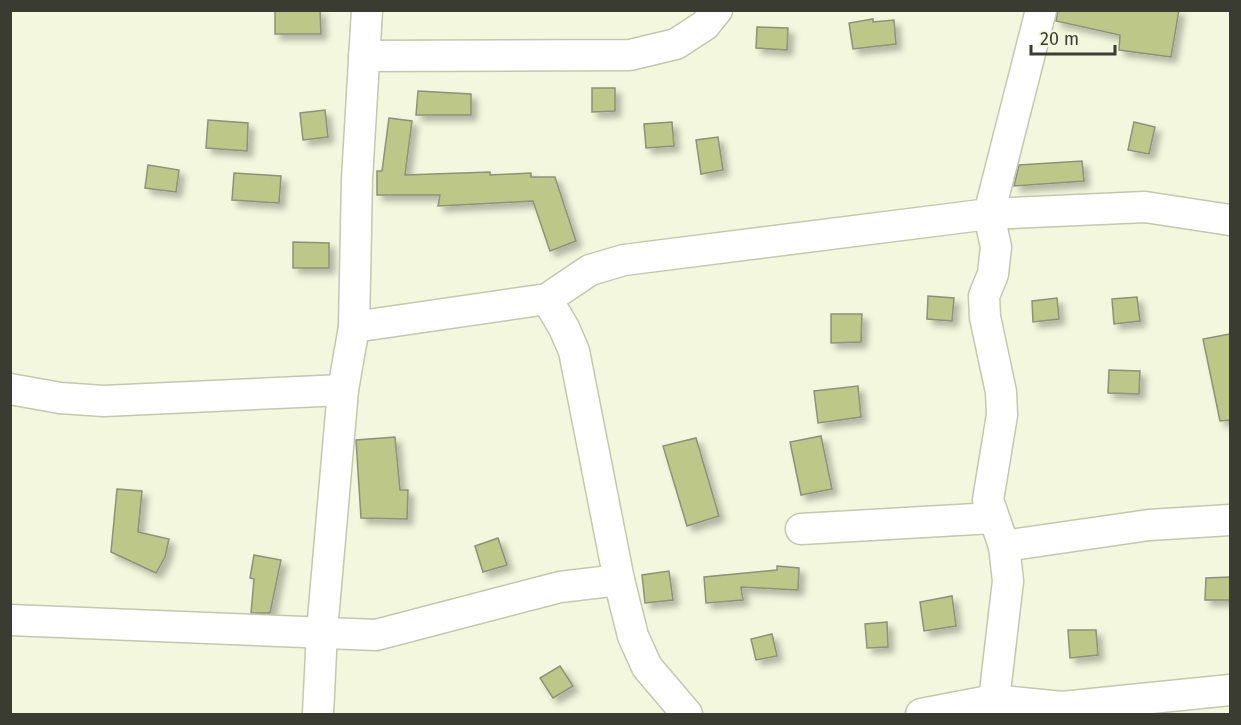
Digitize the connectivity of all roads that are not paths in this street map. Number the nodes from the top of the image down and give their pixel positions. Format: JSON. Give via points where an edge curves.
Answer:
{"nodes":[{"id":1,"x":367,"y":10,"type":"edge"},
{"id":2,"x":717,"y":10,"type":"edge"},
{"id":3,"x":1041,"y":10,"type":"edge"},
{"id":4,"x":364,"y":56,"type":"junction"},
{"id":5,"x":989,"y":214,"type":"junction"},
{"id":6,"x":1230,"y":220,"type":"edge"},
{"id":7,"x":547,"y":299,"type":"junction"},
{"id":8,"x":354,"y":327,"type":"junction"},
{"id":9,"x":10,"y":389,"type":"edge"},
{"id":10,"x":343,"y":390,"type":"junction"},
{"id":11,"x":993,"y":518,"type":"junction"},
{"id":12,"x":1230,"y":520,"type":"edge"},
{"id":13,"x":801,"y":529,"type":"dead end"},
{"id":14,"x":1004,"y":546,"type":"junction"},
{"id":15,"x":619,"y":580,"type":"junction"},
{"id":16,"x":10,"y":620,"type":"edge"},
{"id":17,"x":322,"y":631,"type":"junction"},
{"id":18,"x":1230,"y":690,"type":"edge"},
{"id":19,"x":996,"y":707,"type":"edge"},
{"id":20,"x":318,"y":714,"type":"edge"},
{"id":21,"x":687,"y":714,"type":"edge"},
{"id":22,"x":921,"y":714,"type":"edge"}],
"edges":[{"from":1,"to":4,"type":"street"},
{"from":2,"to":4,"type":"street","via":[[705,25],[676,44],[630,55]]},
{"from":3,"to":5,"type":"street"},
{"from":4,"to":8,"type":"street"},
{"from":5,"to":6,"type":"street","via":[[1145,207]]},
{"from":5,"to":7,"type":"street","via":[[624,260],[590,270]]},
{"from":5,"to":11,"type":"street","via":[[996,247],[993,274],[984,296],[985,317],[1002,415],[988,500]]},
{"from":7,"to":8,"type":"street"},
{"from":7,"to":15,"type":"street","via":[[574,351]]},
{"from":8,"to":10,"type":"street"},
{"from":9,"to":10,"type":"street","via":[[104,401]]},
{"from":10,"to":17,"type":"street"},
{"from":11,"to":13,"type":"street"},
{"from":11,"to":14,"type":"street"},
{"from":12,"to":14,"type":"street","via":[[1149,525]]},
{"from":14,"to":19,"type":"street","via":[[1008,581]]},
{"from":15,"to":17,"type":"street","via":[[560,587],[376,635]]},
{"from":15,"to":21,"type":"street","via":[[633,636],[647,667]]},
{"from":16,"to":17,"type":"street"},
{"from":17,"to":20,"type":"street"},
{"from":18,"to":19,"type":"street","via":[[1062,707]]},
{"from":19,"to":22,"type":"street"}]}
